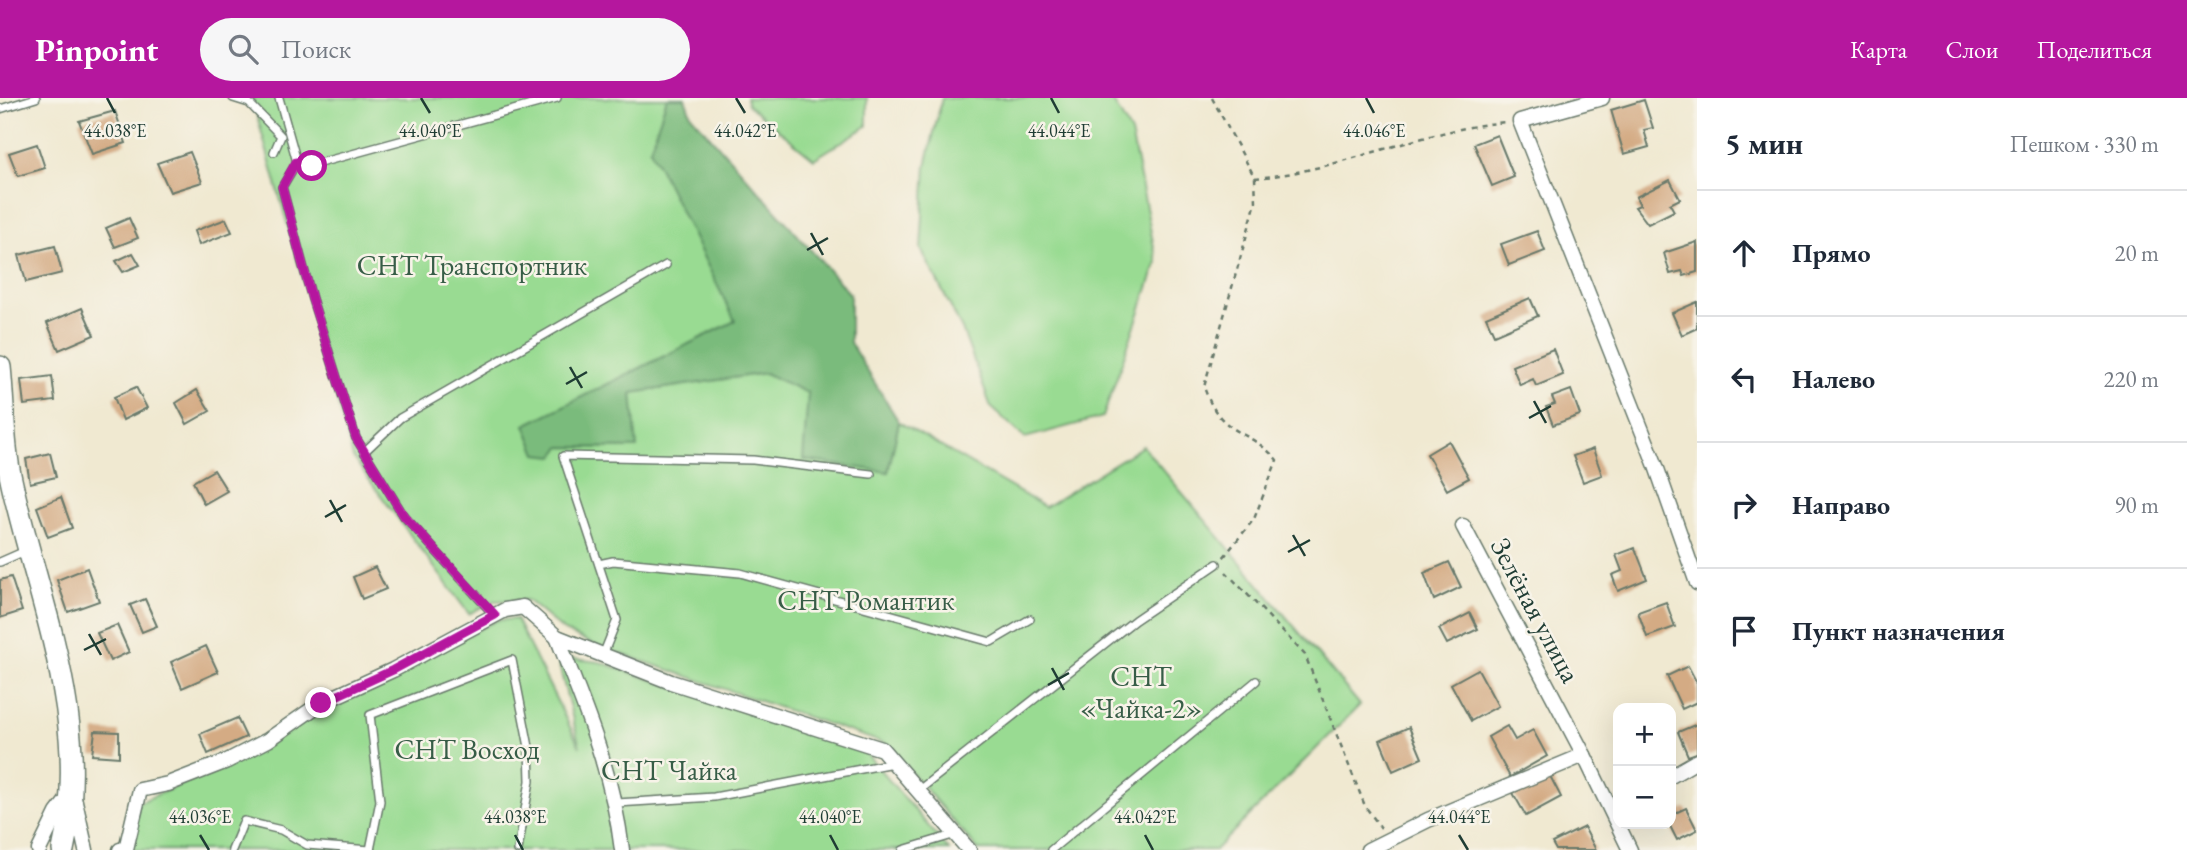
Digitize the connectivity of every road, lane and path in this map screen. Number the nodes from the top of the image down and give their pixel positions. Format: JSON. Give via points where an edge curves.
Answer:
{"nodes":[{"id":1,"x":36,"y":98,"type":"edge"},
{"id":2,"x":233,"y":98,"type":"edge"},
{"id":3,"x":279,"y":98,"type":"edge"},
{"id":4,"x":557,"y":98,"type":"edge"},
{"id":5,"x":1212,"y":98,"type":"edge"},
{"id":6,"x":1602,"y":98,"type":"edge"},
{"id":7,"x":0,"y":109,"type":"edge"},
{"id":8,"x":1520,"y":121,"type":"junction"},
{"id":9,"x":274,"y":152,"type":"dead end"},
{"id":10,"x":296,"y":162,"type":"junction"},
{"id":11,"x":1255,"y":178,"type":"junction"},
{"id":12,"x":666,"y":265,"type":"dead end"},
{"id":13,"x":0,"y":367,"type":"edge"},
{"id":14,"x":365,"y":452,"type":"junction"},
{"id":15,"x":872,"y":474,"type":"dead end"},
{"id":16,"x":1463,"y":526,"type":"dead end"},
{"id":17,"x":29,"y":550,"type":"junction"},
{"id":18,"x":0,"y":562,"type":"edge"},
{"id":19,"x":1217,"y":564,"type":"junction"},
{"id":20,"x":599,"y":565,"type":"junction"},
{"id":21,"x":1697,"y":583,"type":"edge"},
{"id":22,"x":495,"y":615,"type":"junction"},
{"id":23,"x":1030,"y":619,"type":"dead end"},
{"id":24,"x":556,"y":636,"type":"junction"},
{"id":25,"x":603,"y":655,"type":"junction"},
{"id":26,"x":1256,"y":681,"type":"dead end"},
{"id":27,"x":1584,"y":755,"type":"junction"},
{"id":28,"x":1697,"y":761,"type":"edge"},
{"id":29,"x":895,"y":763,"type":"junction"},
{"id":30,"x":1676,"y":773,"type":"edge"},
{"id":31,"x":919,"y":790,"type":"junction"},
{"id":32,"x":73,"y":792,"type":"junction"},
{"id":33,"x":617,"y":803,"type":"junction"},
{"id":34,"x":1613,"y":807,"type":"edge"},
{"id":35,"x":1622,"y":829,"type":"edge"},
{"id":36,"x":956,"y":834,"type":"junction"},
{"id":37,"x":1390,"y":839,"type":"junction"},
{"id":38,"x":1372,"y":849,"type":"edge"},
{"id":39,"x":39,"y":850,"type":"edge"},
{"id":40,"x":63,"y":850,"type":"edge"},
{"id":41,"x":86,"y":850,"type":"edge"},
{"id":42,"x":120,"y":850,"type":"edge"},
{"id":43,"x":232,"y":850,"type":"edge"},
{"id":44,"x":370,"y":850,"type":"edge"},
{"id":45,"x":518,"y":850,"type":"edge"},
{"id":46,"x":622,"y":850,"type":"edge"},
{"id":47,"x":903,"y":850,"type":"edge"},
{"id":48,"x":969,"y":850,"type":"edge"},
{"id":49,"x":1051,"y":850,"type":"edge"},
{"id":50,"x":1630,"y":850,"type":"edge"}],
"edges":[{"from":1,"to":7,"type":"lane"},
{"from":2,"to":9,"type":"lane","via":[[249,103],[275,128],[281,136]]},
{"from":3,"to":10,"type":"lane"},
{"from":4,"to":10,"type":"lane","via":[[312,166]]},
{"from":5,"to":11,"type":"path"},
{"from":6,"to":8,"type":"street"},
{"from":8,"to":11,"type":"path","via":[[1478,124],[1295,175]]},
{"from":8,"to":21,"type":"street","via":[[1656,466]]},
{"from":10,"to":14,"type":"lane","via":[[282,187],[312,299],[356,438]]},
{"from":11,"to":19,"type":"path","via":[[1256,202],[1205,387],[1212,410],[1232,431],[1267,448],[1277,460],[1254,519]]},
{"from":12,"to":14,"type":"lane","via":[[400,418]]},
{"from":13,"to":17,"type":"main road","via":[[11,480]]},
{"from":14,"to":22,"type":"lane","via":[[404,516]]},
{"from":15,"to":20,"type":"lane","via":[[753,460],[563,456]]},
{"from":16,"to":27,"type":"street","name":"Зелёная улица"},
{"from":17,"to":18,"type":"lane"},
{"from":17,"to":32,"type":"main road","via":[[65,689]]},
{"from":19,"to":31,"type":"lane","via":[[1135,620]]},
{"from":19,"to":37,"type":"path","via":[[1305,655],[1364,806]]},
{"from":20,"to":23,"type":"lane","via":[[614,561],[740,573],[991,642]]},
{"from":20,"to":25,"type":"lane","via":[[617,620]]},
{"from":22,"to":24,"type":"street","via":[[523,607]]},
{"from":22,"to":42,"type":"street","via":[[321,703],[237,756],[168,784],[139,790],[126,849]]},
{"from":24,"to":25,"type":"street"},
{"from":24,"to":33,"type":"street"},
{"from":25,"to":29,"type":"street","via":[[671,682],[882,748]]},
{"from":26,"to":49,"type":"lane"},
{"from":27,"to":34,"type":"street","name":"Зелёная улица"},
{"from":27,"to":37,"type":"street"},
{"from":28,"to":30,"type":"street"},
{"from":29,"to":31,"type":"street"},
{"from":29,"to":33,"type":"lane","via":[[714,797]]},
{"from":31,"to":36,"type":"street"},
{"from":32,"to":39,"type":"street"},
{"from":32,"to":40,"type":"main road"},
{"from":32,"to":41,"type":"street"},
{"from":33,"to":46,"type":"street"},
{"from":35,"to":50,"type":"street","name":"Зелёная улица"},
{"from":36,"to":47,"type":"lane"},
{"from":36,"to":48,"type":"street"},
{"from":37,"to":38,"type":"street"},
{"from":43,"to":44,"type":"lane","via":[[244,821],[281,830],[307,845]]},
{"from":44,"to":45,"type":"lane","via":[[380,801],[370,715],[512,660],[530,770]]}]}
